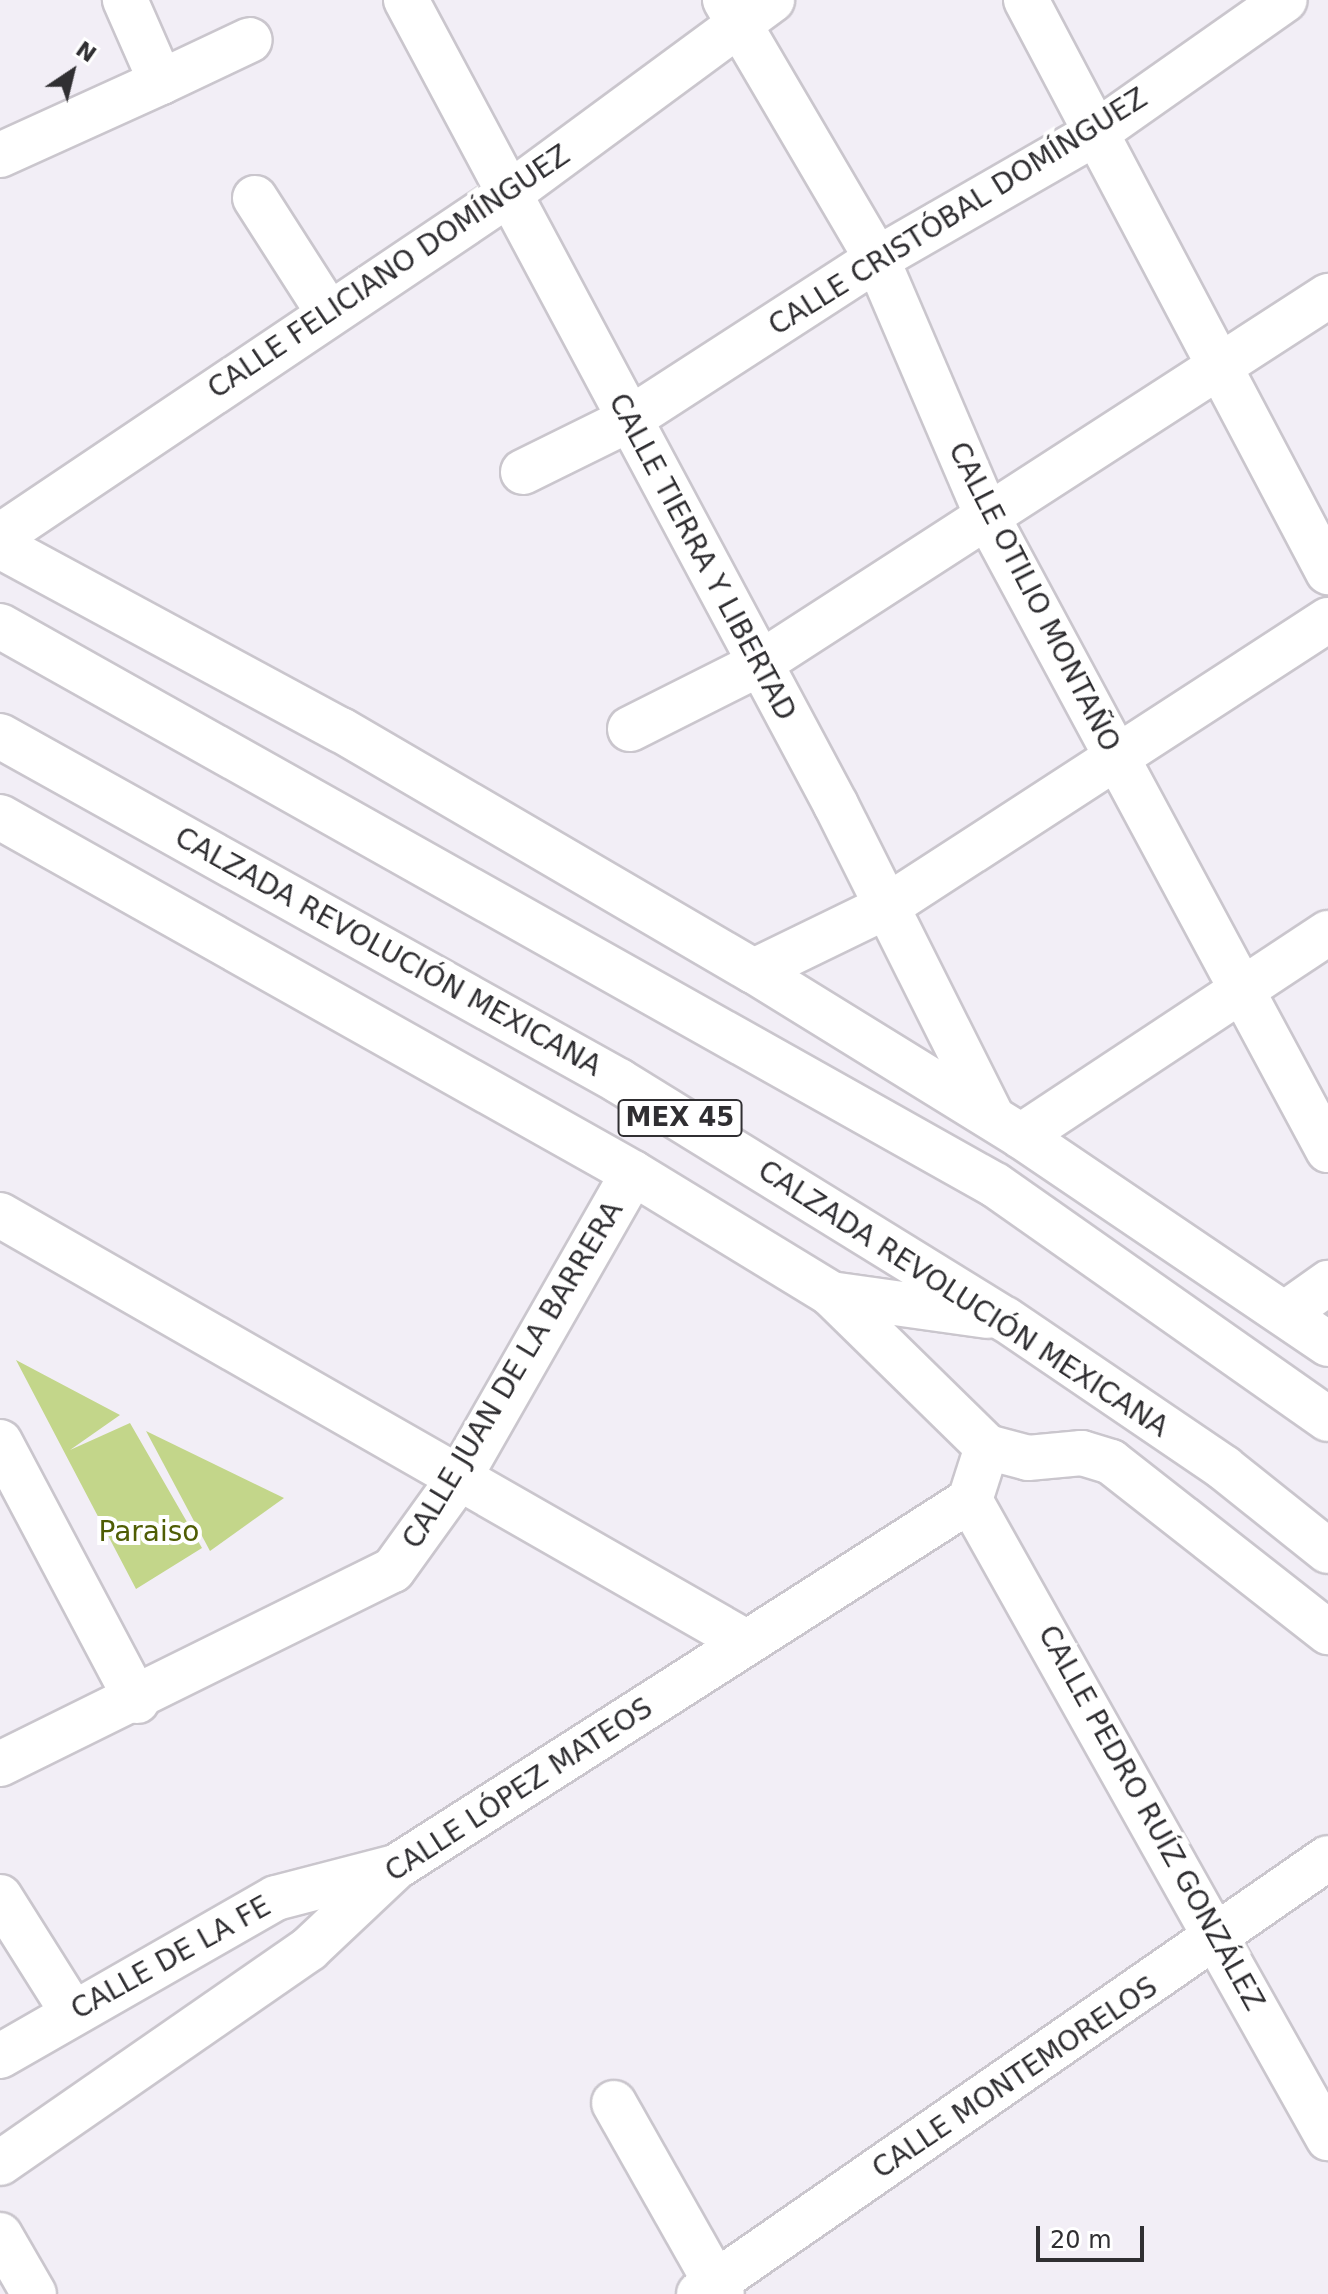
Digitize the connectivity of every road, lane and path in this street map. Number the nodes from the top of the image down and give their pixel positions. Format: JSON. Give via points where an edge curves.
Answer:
{"nodes":[{"id":1,"x":125,"y":0,"type":"edge"},
{"id":2,"x":406,"y":0,"type":"edge"},
{"id":3,"x":1026,"y":0,"type":"edge"},
{"id":4,"x":1285,"y":0,"type":"edge"},
{"id":5,"x":745,"y":8,"type":"edge"},
{"id":6,"x":250,"y":40,"type":"dead end"},
{"id":7,"x":161,"y":82,"type":"junction"},
{"id":8,"x":1094,"y":134,"type":"junction"},
{"id":9,"x":0,"y":155,"type":"edge"},
{"id":10,"x":509,"y":194,"type":"junction"},
{"id":11,"x":255,"y":198,"type":"dead end"},
{"id":12,"x":877,"y":259,"type":"junction"},
{"id":13,"x":1328,"y":296,"type":"edge"},
{"id":14,"x":328,"y":312,"type":"junction"},
{"id":15,"x":1218,"y":366,"type":"junction"},
{"id":16,"x":628,"y":420,"type":"junction"},
{"id":17,"x":523,"y":472,"type":"dead end"},
{"id":18,"x":987,"y":516,"type":"junction"},
{"id":19,"x":0,"y":536,"type":"edge"},
{"id":20,"x":0,"y":546,"type":"edge"},
{"id":21,"x":1328,"y":572,"type":"edge"},
{"id":22,"x":1328,"y":620,"type":"edge"},
{"id":23,"x":0,"y":626,"type":"edge"},
{"id":24,"x":759,"y":664,"type":"junction"},
{"id":25,"x":630,"y":729,"type":"dead end"},
{"id":26,"x":0,"y":736,"type":"edge"},
{"id":27,"x":1115,"y":758,"type":"junction"},
{"id":28,"x":0,"y":817,"type":"edge"},
{"id":29,"x":886,"y":907,"type":"junction"},
{"id":30,"x":1328,"y":933,"type":"edge"},
{"id":31,"x":754,"y":971,"type":"junction"},
{"id":32,"x":1244,"y":990,"type":"junction"},
{"id":33,"x":1007,"y":1127,"type":"junction"},
{"id":34,"x":1328,"y":1150,"type":"edge"},
{"id":35,"x":633,"y":1173,"type":"junction"},
{"id":36,"x":0,"y":1215,"type":"edge"},
{"id":37,"x":1328,"y":1283,"type":"edge"},
{"id":38,"x":831,"y":1294,"type":"junction"},
{"id":39,"x":1286,"y":1313,"type":"junction"},
{"id":40,"x":1005,"y":1319,"type":"junction"},
{"id":41,"x":1328,"y":1344,"type":"edge"},
{"id":42,"x":1241,"y":1353,"type":"junction"},
{"id":43,"x":1328,"y":1398,"type":"edge"},
{"id":44,"x":1328,"y":1419,"type":"edge"},
{"id":45,"x":0,"y":1442,"type":"edge"},
{"id":46,"x":987,"y":1447,"type":"junction"},
{"id":47,"x":459,"y":1478,"type":"junction"},
{"id":48,"x":970,"y":1500,"type":"junction"},
{"id":49,"x":1328,"y":1551,"type":"edge"},
{"id":50,"x":1328,"y":1632,"type":"edge"},
{"id":51,"x":746,"y":1642,"type":"junction"},
{"id":52,"x":137,"y":1701,"type":"junction"},
{"id":53,"x":0,"y":1764,"type":"edge"},
{"id":54,"x":1328,"y":1858,"type":"edge"},
{"id":55,"x":396,"y":1867,"type":"junction"},
{"id":56,"x":0,"y":1897,"type":"edge"},
{"id":57,"x":1220,"y":1937,"type":"junction"},
{"id":58,"x":73,"y":2013,"type":"junction"},
{"id":59,"x":0,"y":2056,"type":"edge"},
{"id":60,"x":614,"y":2103,"type":"dead end"},
{"id":61,"x":1328,"y":2138,"type":"edge"},
{"id":62,"x":0,"y":2163,"type":"edge"},
{"id":63,"x":0,"y":2235,"type":"edge"},
{"id":64,"x":712,"y":2290,"type":"edge"},
{"id":65,"x":34,"y":2294,"type":"edge"}],
"edges":[{"from":1,"to":7,"type":"street"},
{"from":2,"to":10,"type":"street","name":"CALLE TIERRA Y LIBERTAD"},
{"from":3,"to":8,"type":"street"},
{"from":4,"to":8,"type":"street","name":"CALLE CRISTÓBAL DOMÍNGUEZ"},
{"from":5,"to":10,"type":"street","name":"CALLE FELICIANO DOMÍNGUEZ"},
{"from":5,"to":12,"type":"street","name":"CALLE OTILIO MONTAÑO"},
{"from":6,"to":7,"type":"street"},
{"from":7,"to":9,"type":"street"},
{"from":8,"to":12,"type":"street","name":"CALLE CRISTÓBAL DOMÍNGUEZ"},
{"from":8,"to":15,"type":"street"},
{"from":10,"to":14,"type":"street","name":"CALLE FELICIANO DOMÍNGUEZ"},
{"from":10,"to":16,"type":"street","name":"CALLE TIERRA Y LIBERTAD"},
{"from":11,"to":14,"type":"street"},
{"from":12,"to":16,"type":"street","name":"CALLE CRISTÓBAL DOMÍNGUEZ"},
{"from":12,"to":18,"type":"street","name":"CALLE OTILIO MONTAÑO"},
{"from":13,"to":15,"type":"street"},
{"from":14,"to":19,"type":"street","name":"CALLE FELICIANO DOMÍNGUEZ"},
{"from":15,"to":18,"type":"street"},
{"from":15,"to":21,"type":"street"},
{"from":16,"to":17,"type":"street","name":"CALLE CRISTÓBAL DOMÍNGUEZ"},
{"from":16,"to":24,"type":"street","name":"CALLE TIERRA Y LIBERTAD"},
{"from":18,"to":24,"type":"street"},
{"from":18,"to":27,"type":"street","name":"CALLE OTILIO MONTAÑO"},
{"from":20,"to":31,"type":"street","via":[[341,730]]},
{"from":22,"to":27,"type":"street"},
{"from":23,"to":42,"type":"street","via":[[995,1185]]},
{"from":24,"to":25,"type":"street"},
{"from":24,"to":29,"type":"street","name":"CALLE TIERRA Y LIBERTAD"},
{"from":26,"to":40,"type":"street","name":"CALZADA REVOLUCIÓN MEXICANA","number":"MEX 45","via":[[619,1081]]},
{"from":27,"to":29,"type":"street"},
{"from":27,"to":32,"type":"street","name":"CALLE OTILIO MONTAÑO"},
{"from":28,"to":35,"type":"street"},
{"from":29,"to":31,"type":"street"},
{"from":29,"to":33,"type":"street","name":"CALLE TIERRA Y LIBERTAD"},
{"from":30,"to":32,"type":"street"},
{"from":31,"to":33,"type":"street"},
{"from":32,"to":33,"type":"street"},
{"from":32,"to":34,"type":"street","name":"CALLE OTILIO MONTAÑO"},
{"from":33,"to":39,"type":"street"},
{"from":35,"to":38,"type":"street"},
{"from":35,"to":47,"type":"street","name":"CALLE JUAN DE LA BARRERA"},
{"from":36,"to":47,"type":"street"},
{"from":37,"to":39,"type":"street"},
{"from":38,"to":40,"type":"street"},
{"from":38,"to":46,"type":"street"},
{"from":39,"to":41,"type":"street"},
{"from":40,"to":49,"type":"street","name":"CALZADA REVOLUCIÓN MEXICANA","number":"MEX 45","via":[[1224,1468]]},
{"from":42,"to":43,"type":"street"},
{"from":42,"to":44,"type":"street"},
{"from":45,"to":52,"type":"street"},
{"from":46,"to":48,"type":"street"},
{"from":46,"to":50,"type":"street","via":[[1028,1458],[1082,1453],[1111,1462]]},
{"from":47,"to":51,"type":"street"},
{"from":47,"to":52,"type":"street","name":"CALLE JUAN DE LA BARRERA","via":[[393,1570]]},
{"from":48,"to":51,"type":"street","name":"CALLE LÓPEZ MATEOS"},
{"from":48,"to":57,"type":"street","name":"CALLE PEDRO RUÍZ GONZÁLEZ"},
{"from":51,"to":55,"type":"street","name":"CALLE LÓPEZ MATEOS"},
{"from":52,"to":53,"type":"street","name":"CALLE JUAN DE LA BARRERA"},
{"from":54,"to":57,"type":"street","name":"CALLE MONTEMORELOS"},
{"from":55,"to":58,"type":"street","name":"CALLE DE LA FE","via":[[276,1898]]},
{"from":55,"to":62,"type":"street","name":"CALLE LÓPEZ MATEOS","via":[[309,1949]]},
{"from":56,"to":58,"type":"street"},
{"from":57,"to":61,"type":"street","name":"CALLE PEDRO RUÍZ GONZÁLEZ"},
{"from":57,"to":64,"type":"street","name":"CALLE MONTEMORELOS"},
{"from":58,"to":59,"type":"street","name":"CALLE DE LA FE"},
{"from":60,"to":64,"type":"street"},
{"from":63,"to":65,"type":"street"}]}
